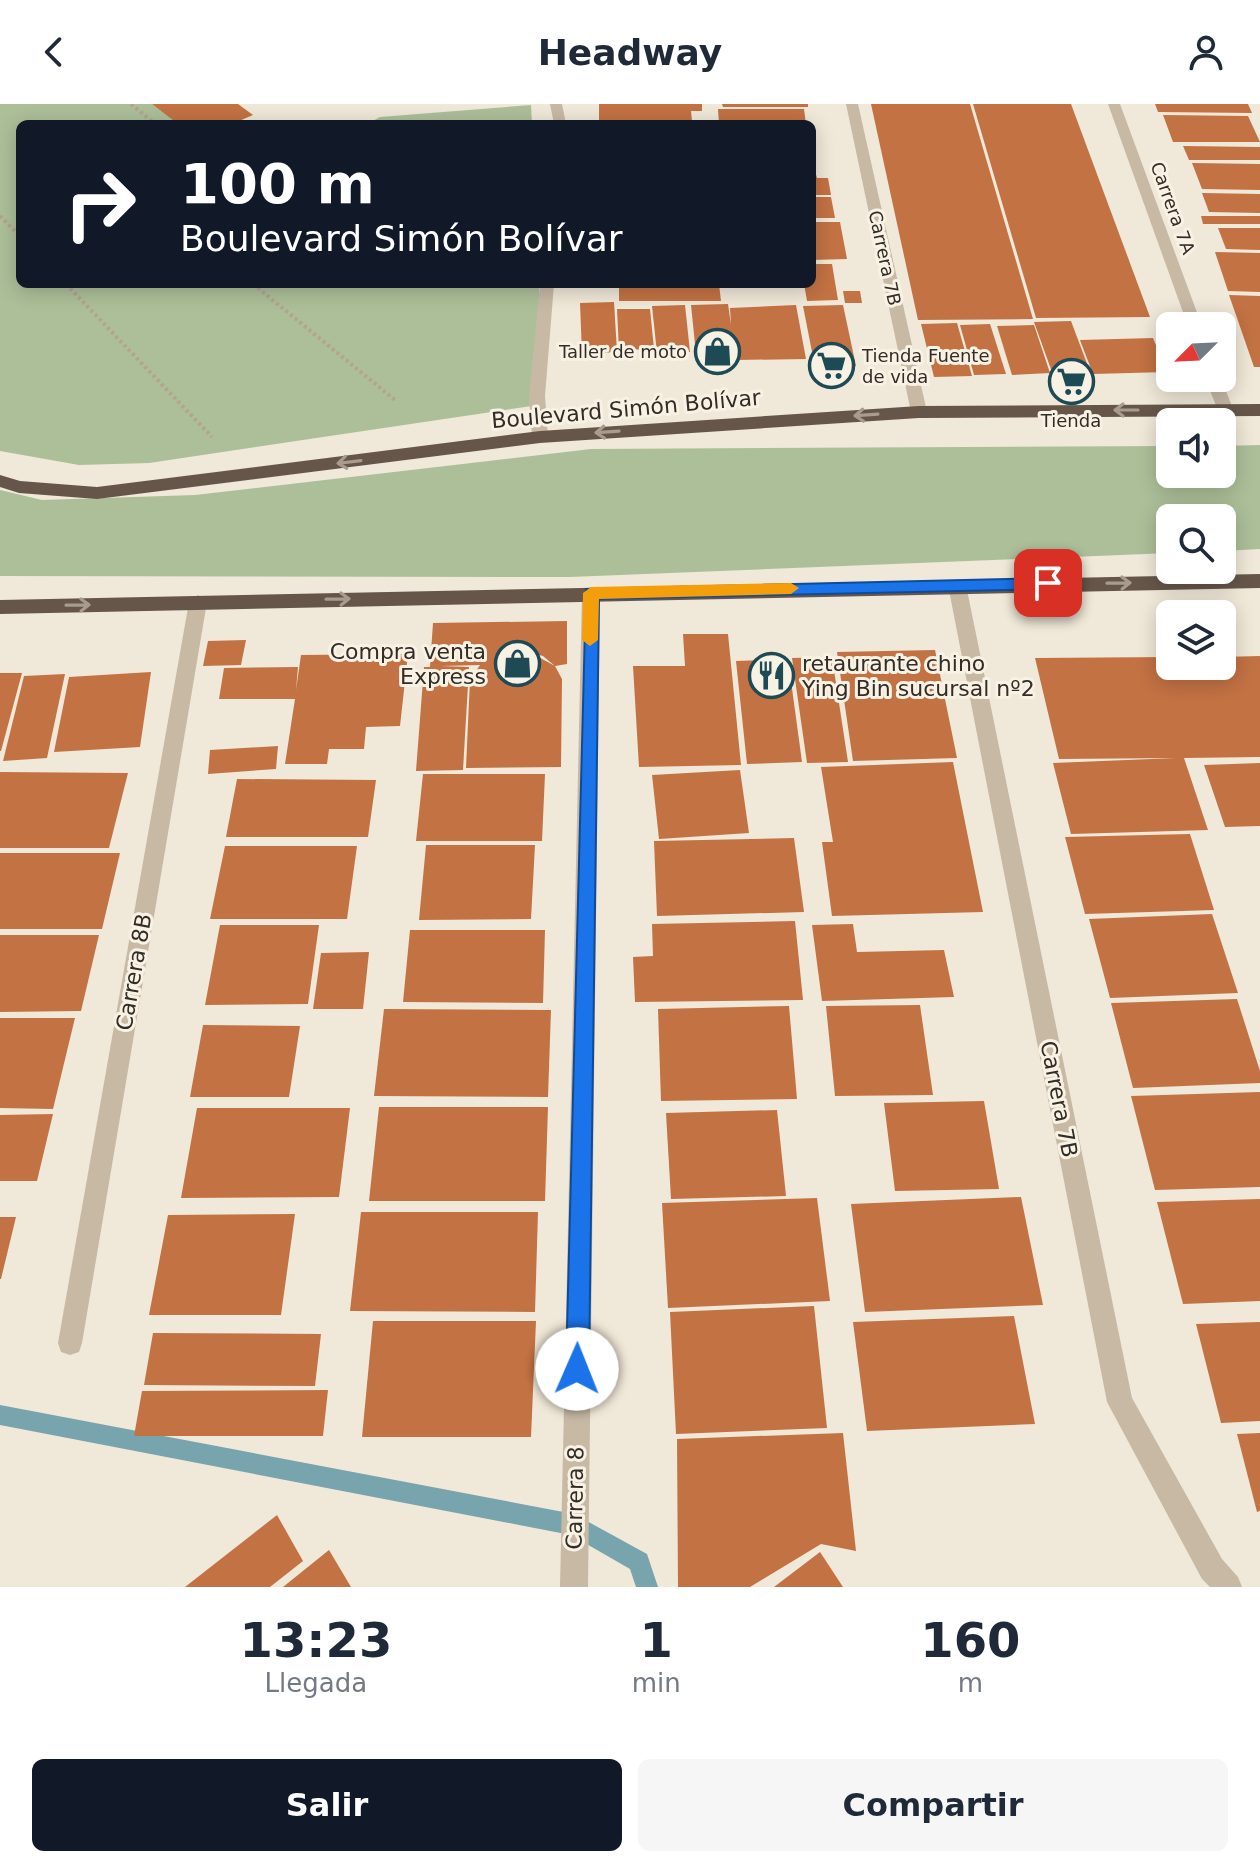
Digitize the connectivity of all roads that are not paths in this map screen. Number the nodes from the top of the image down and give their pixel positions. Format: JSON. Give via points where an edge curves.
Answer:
{"nodes":[{"id":1,"x":852,"y":104,"type":"edge"},
{"id":2,"x":1114,"y":104,"type":"edge"},
{"id":3,"x":547,"y":288,"type":"edge"},
{"id":4,"x":1190,"y":312,"type":"edge"},
{"id":5,"x":1236,"y":409,"type":"edge"},
{"id":6,"x":1156,"y":410,"type":"edge"},
{"id":7,"x":1260,"y":410,"type":"edge"},
{"id":8,"x":919,"y":412,"type":"junction"},
{"id":9,"x":540,"y":437,"type":"junction"},
{"id":10,"x":0,"y":481,"type":"edge"},
{"id":11,"x":1260,"y":581,"type":"edge"},
{"id":12,"x":957,"y":585,"type":"junction"},
{"id":13,"x":591,"y":593,"type":"junction"},
{"id":14,"x":198,"y":602,"type":"junction"},
{"id":15,"x":0,"y":607,"type":"edge"},
{"id":16,"x":70,"y":1343,"type":"dead end"},
{"id":17,"x":574,"y":1587,"type":"edge"},
{"id":18,"x":1228,"y":1587,"type":"edge"}],
"edges":[{"from":1,"to":8,"type":"street","name":"Carrera 7B"},
{"from":2,"to":4,"type":"street","name":"Carrera 7A"},
{"from":3,"to":9,"type":"street","via":[[537,396]]},
{"from":5,"to":7,"type":"highway","name":"Boulevard Simón Bolívar"},
{"from":6,"to":8,"type":"highway","name":"Boulevard Simón Bolívar","one_way":true},
{"from":8,"to":9,"type":"highway","name":"Boulevard Simón Bolívar","one_way":true},
{"from":9,"to":10,"type":"highway","name":"Boulevard Simón Bolívar","one_way":true,"via":[[97,493]]},
{"from":12,"to":11,"type":"highway","one_way":true},
{"from":12,"to":13,"type":"highway"},
{"from":12,"to":18,"type":"street","name":"Carrera 7B","via":[[1120,1402],[1212,1569]]},
{"from":14,"to":13,"type":"highway","one_way":true},
{"from":13,"to":17,"type":"street","name":"Carrera 8"},
{"from":15,"to":14,"type":"highway","one_way":true},
{"from":14,"to":16,"type":"street","name":"Carrera 8B"}]}
